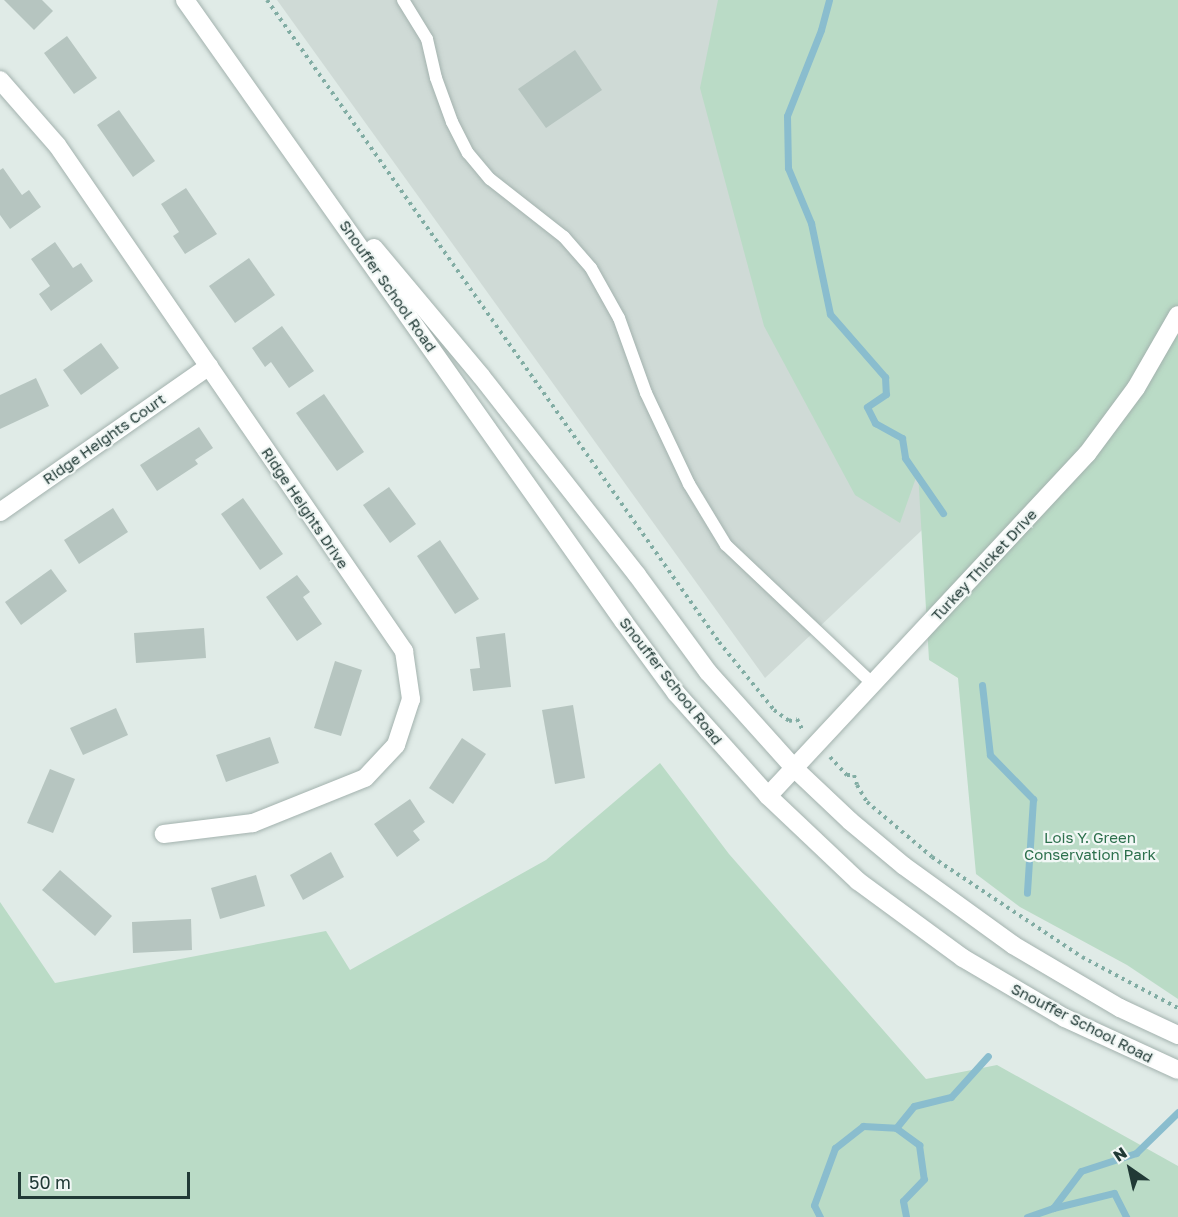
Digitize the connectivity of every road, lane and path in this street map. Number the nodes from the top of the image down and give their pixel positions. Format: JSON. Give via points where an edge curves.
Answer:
{"nodes":[{"id":1,"x":185,"y":0,"type":"edge"},
{"id":2,"x":267,"y":0,"type":"edge"},
{"id":3,"x":403,"y":0,"type":"edge"},
{"id":4,"x":0,"y":80,"type":"edge"},
{"id":5,"x":295,"y":155,"type":"junction"},
{"id":6,"x":1178,"y":315,"type":"edge"},
{"id":7,"x":209,"y":366,"type":"junction"},
{"id":8,"x":0,"y":512,"type":"edge"},
{"id":9,"x":872,"y":683,"type":"junction"},
{"id":10,"x":799,"y":727,"type":"dead end"},
{"id":11,"x":794,"y":768,"type":"junction"},
{"id":12,"x":847,"y":775,"type":"dead end"},
{"id":13,"x":768,"y":796,"type":"junction"},
{"id":14,"x":164,"y":834,"type":"dead end"},
{"id":15,"x":1178,"y":1008,"type":"edge"},
{"id":16,"x":1178,"y":1035,"type":"edge"},
{"id":17,"x":1178,"y":1070,"type":"edge"}],
"edges":[{"from":1,"to":5,"type":"main road","name":"Snouffer School Road"},
{"from":2,"to":10,"type":"path","via":[[712,633],[774,710],[789,721],[797,719]]},
{"from":3,"to":9,"type":"lane","via":[[427,39],[436,78],[468,153],[490,179],[564,237],[591,268],[619,318],[646,393],[689,484],[726,545]]},
{"from":4,"to":7,"type":"main road","name":"Ridge Heights Drive","via":[[57,145]]},
{"from":5,"to":11,"type":"main road","name":"Snouffer School Road","via":[[481,375],[637,574],[708,672]]},
{"from":5,"to":13,"type":"main road","name":"Snouffer School Road","via":[[676,693]]},
{"from":6,"to":9,"type":"main road","name":"Turkey Thicket Drive","via":[[1136,388],[1087,454]]},
{"from":7,"to":8,"type":"main road","name":"Ridge Heights Court"},
{"from":7,"to":14,"type":"main road","name":"Ridge Heights Drive","via":[[404,651],[411,699],[396,745],[365,778],[253,823]]},
{"from":9,"to":11,"type":"main road","name":"Turkey Thicket Drive"},
{"from":11,"to":13,"type":"main road","name":"Turkey Thicket Drive"},
{"from":11,"to":16,"type":"main road","name":"Snouffer School Road","via":[[904,866],[1013,945],[1120,1008]]},
{"from":12,"to":15,"type":"path","via":[[854,775],[867,802],[932,857],[1082,957]]},
{"from":13,"to":17,"type":"main road","name":"Snouffer School Road","via":[[858,881],[963,958],[1065,1018]]}]}
